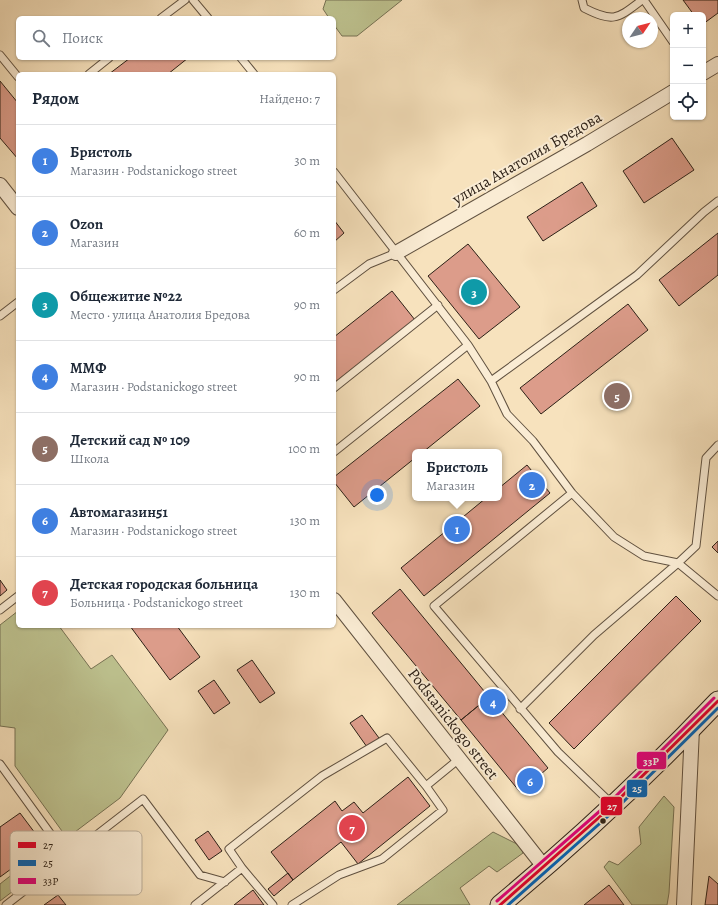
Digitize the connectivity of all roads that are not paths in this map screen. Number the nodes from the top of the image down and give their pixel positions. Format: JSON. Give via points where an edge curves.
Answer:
{"nodes":[{"id":1,"x":185,"y":0,"type":"edge"},
{"id":2,"x":193,"y":0,"type":"edge"},
{"id":3,"x":582,"y":0,"type":"edge"},
{"id":4,"x":643,"y":0,"type":"edge"},
{"id":5,"x":164,"y":16,"type":"edge"},
{"id":6,"x":206,"y":16,"type":"edge"},
{"id":7,"x":670,"y":38,"type":"edge"},
{"id":8,"x":0,"y":55,"type":"edge"},
{"id":9,"x":106,"y":60,"type":"edge"},
{"id":10,"x":242,"y":60,"type":"edge"},
{"id":11,"x":718,"y":64,"type":"edge"},
{"id":12,"x":706,"y":71,"type":"edge"},
{"id":13,"x":92,"y":72,"type":"edge"},
{"id":14,"x":250,"y":72,"type":"edge"},
{"id":15,"x":16,"y":75,"type":"edge"},
{"id":16,"x":670,"y":94,"type":"edge"},
{"id":17,"x":336,"y":175,"type":"edge"},
{"id":18,"x":0,"y":185,"type":"edge"},
{"id":19,"x":718,"y":201,"type":"edge"},
{"id":20,"x":16,"y":205,"type":"edge"},
{"id":21,"x":396,"y":253,"type":"junction"},
{"id":22,"x":336,"y":289,"type":"edge"},
{"id":23,"x":16,"y":304,"type":"edge"},
{"id":24,"x":438,"y":305,"type":"junction"},
{"id":25,"x":0,"y":316,"type":"edge"},
{"id":26,"x":468,"y":346,"type":"junction"},
{"id":27,"x":491,"y":381,"type":"junction"},
{"id":28,"x":336,"y":386,"type":"edge"},
{"id":29,"x":718,"y":445,"type":"edge"},
{"id":30,"x":336,"y":450,"type":"edge"},
{"id":31,"x":572,"y":493,"type":"junction"},
{"id":32,"x":678,"y":563,"type":"junction"},
{"id":33,"x":718,"y":596,"type":"edge"},
{"id":34,"x":16,"y":598,"type":"edge"},
{"id":35,"x":336,"y":603,"type":"edge"},
{"id":36,"x":0,"y":610,"type":"edge"},
{"id":37,"x":718,"y":701,"type":"edge"},
{"id":38,"x":520,"y":709,"type":"junction"},
{"id":39,"x":692,"y":729,"type":"junction"},
{"id":40,"x":459,"y":759,"type":"junction"},
{"id":41,"x":0,"y":764,"type":"edge"},
{"id":42,"x":426,"y":786,"type":"junction"},
{"id":43,"x":614,"y":807,"type":"junction"},
{"id":44,"x":48,"y":831,"type":"edge"},
{"id":45,"x":102,"y":831,"type":"edge"},
{"id":46,"x":242,"y":868,"type":"junction"},
{"id":47,"x":545,"y":868,"type":"junction"},
{"id":48,"x":225,"y":882,"type":"junction"},
{"id":49,"x":19,"y":895,"type":"edge"},
{"id":50,"x":6,"y":905,"type":"edge"},
{"id":51,"x":195,"y":905,"type":"edge"},
{"id":52,"x":273,"y":905,"type":"edge"},
{"id":53,"x":292,"y":905,"type":"edge"},
{"id":54,"x":500,"y":905,"type":"edge"},
{"id":55,"x":684,"y":905,"type":"edge"}],
"edges":[{"from":1,"to":5,"type":"lane"},
{"from":2,"to":6,"type":"lane"},
{"from":3,"to":4,"type":"lane","via":[[584,8],[601,17],[619,17]]},
{"from":4,"to":7,"type":"lane"},
{"from":8,"to":15,"type":"lane"},
{"from":9,"to":13,"type":"lane"},
{"from":10,"to":14,"type":"lane"},
{"from":11,"to":12,"type":"street"},
{"from":16,"to":21,"type":"street","name":"улица Анатолия Бредова"},
{"from":17,"to":21,"type":"lane"},
{"from":18,"to":20,"type":"street"},
{"from":19,"to":27,"type":"lane","via":[[637,275]]},
{"from":21,"to":22,"type":"lane","via":[[369,264]]},
{"from":21,"to":24,"type":"lane"},
{"from":23,"to":25,"type":"lane"},
{"from":24,"to":26,"type":"lane"},
{"from":24,"to":28,"type":"lane"},
{"from":26,"to":27,"type":"lane"},
{"from":26,"to":30,"type":"lane"},
{"from":27,"to":31,"type":"lane","via":[[507,414],[533,441]]},
{"from":29,"to":32,"type":"lane","via":[[706,458],[696,546]]},
{"from":31,"to":32,"type":"lane","via":[[614,537],[644,556]]},
{"from":31,"to":38,"type":"lane","via":[[434,606]]},
{"from":32,"to":33,"type":"lane"},
{"from":32,"to":38,"type":"lane","via":[[594,635]]},
{"from":34,"to":36,"type":"lane"},
{"from":35,"to":40,"type":"street","name":"Podstanickogo street"},
{"from":37,"to":39,"type":"street"},
{"from":38,"to":43,"type":"lane","via":[[558,752]]},
{"from":39,"to":43,"type":"street"},
{"from":39,"to":55,"type":"street"},
{"from":40,"to":42,"type":"lane"},
{"from":40,"to":47,"type":"street","name":"Podstanickogo street"},
{"from":41,"to":44,"type":"lane"},
{"from":42,"to":46,"type":"lane","via":[[387,738],[322,776],[229,849]]},
{"from":42,"to":53,"type":"lane","via":[[444,810],[382,859],[339,875]]},
{"from":43,"to":47,"type":"street"},
{"from":45,"to":48,"type":"lane","via":[[143,799],[200,875]]},
{"from":46,"to":48,"type":"lane"},
{"from":46,"to":52,"type":"lane"},
{"from":47,"to":54,"type":"street"},
{"from":48,"to":51,"type":"lane"},
{"from":49,"to":50,"type":"lane"}]}
